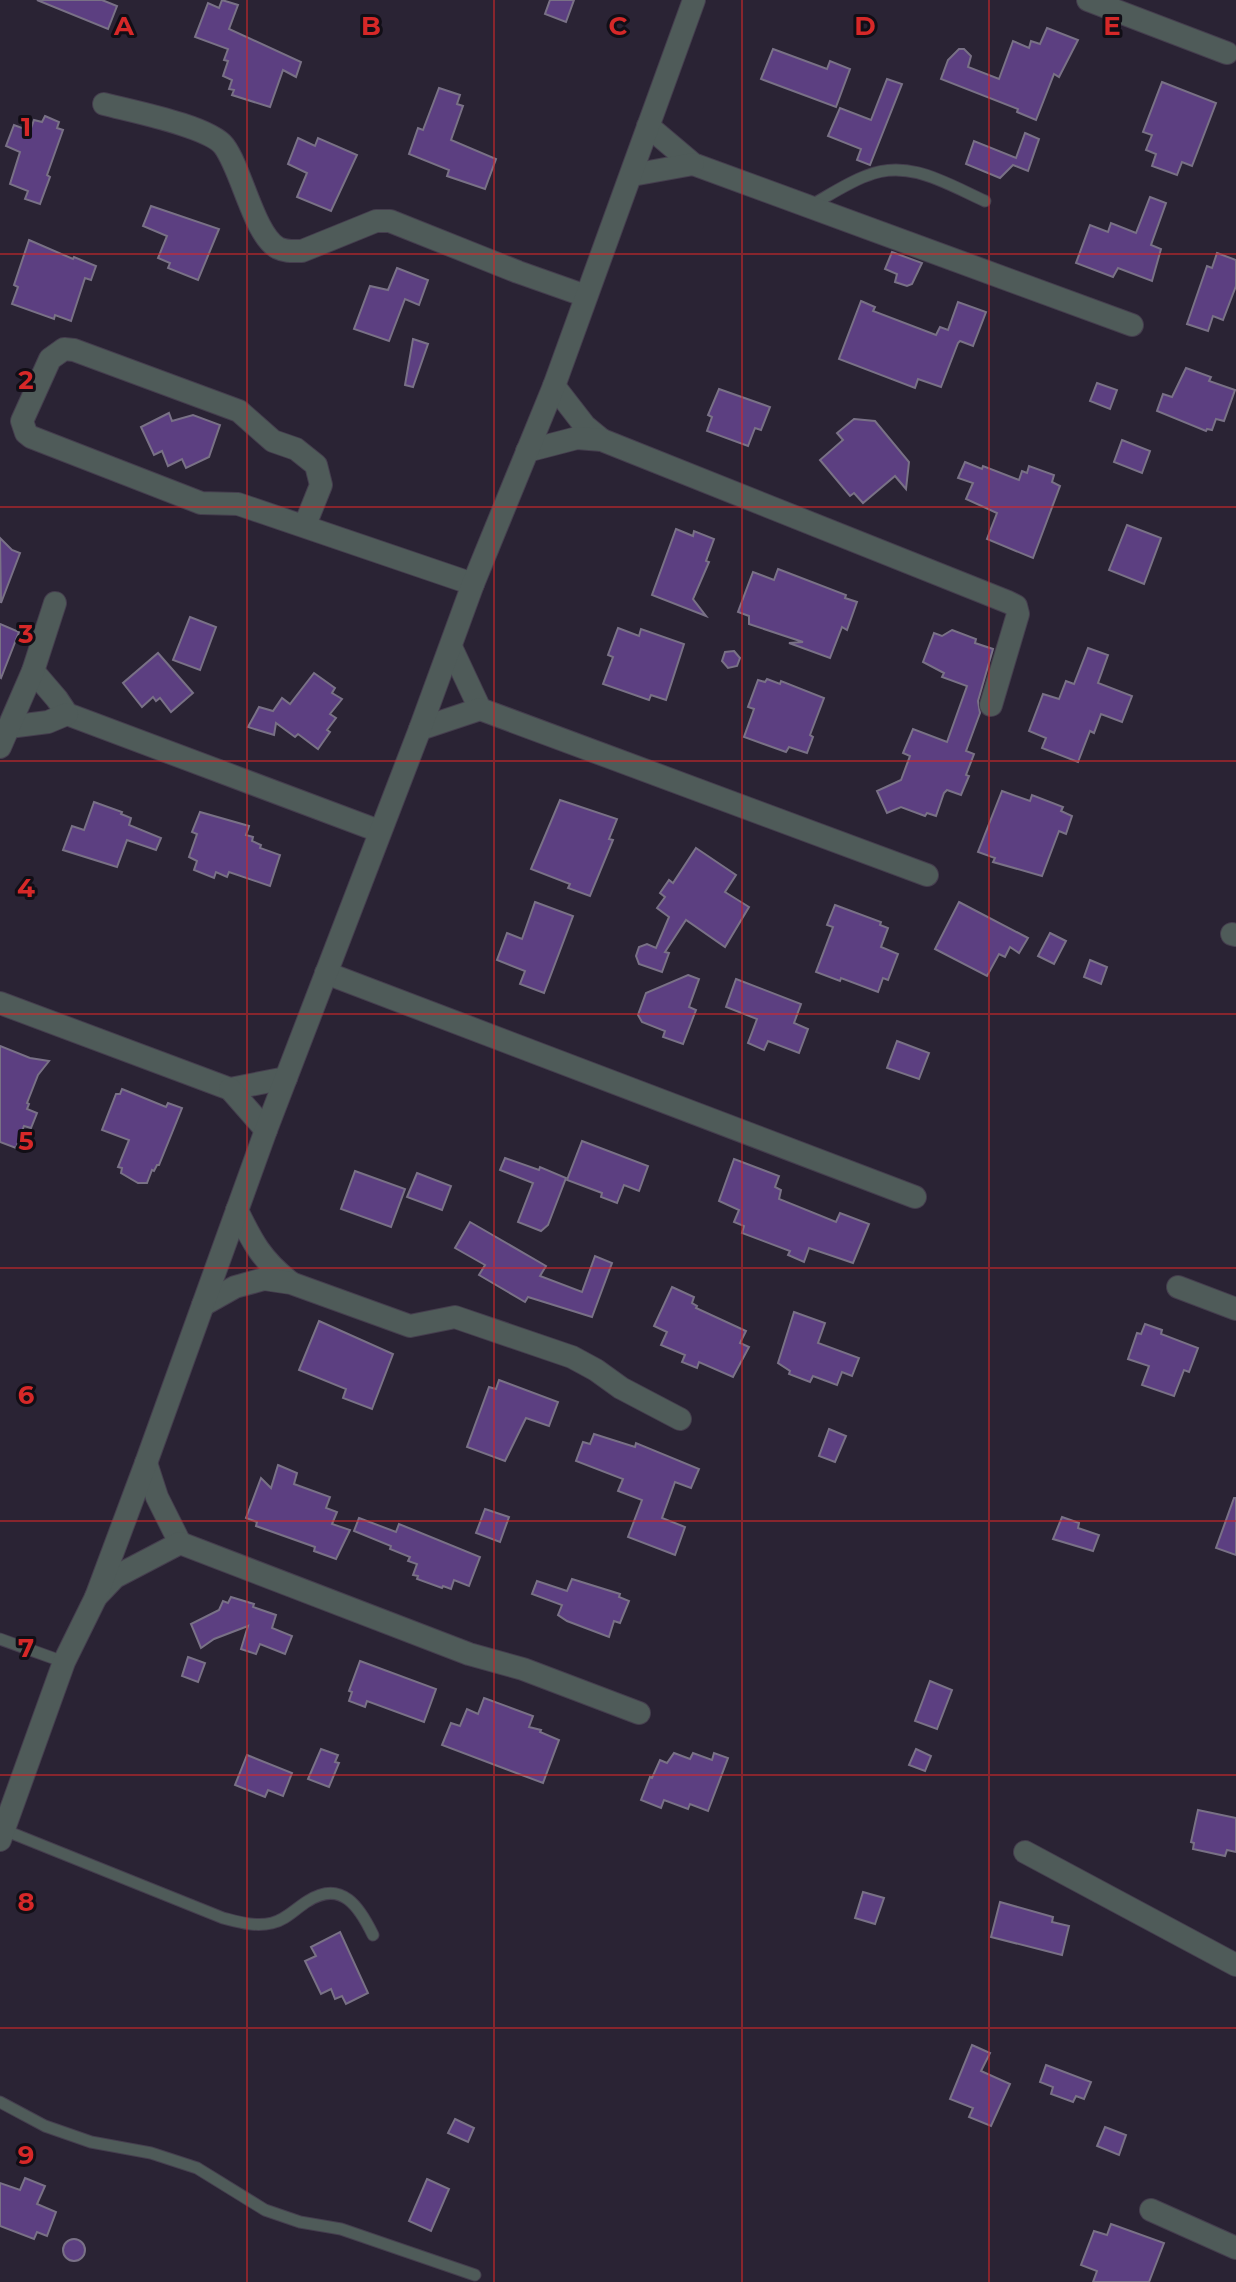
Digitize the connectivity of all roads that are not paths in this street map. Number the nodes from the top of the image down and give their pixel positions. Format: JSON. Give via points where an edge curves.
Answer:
{"nodes":[{"id":1,"x":694,"y":0,"type":"edge"},
{"id":2,"x":1088,"y":0,"type":"edge"},
{"id":3,"x":1227,"y":53,"type":"dead end"},
{"id":4,"x":104,"y":104,"type":"dead end"},
{"id":5,"x":648,"y":126,"type":"junction"},
{"id":6,"x":693,"y":164,"type":"junction"},
{"id":7,"x":632,"y":175,"type":"junction"},
{"id":8,"x":985,"y":201,"type":"dead end"},
{"id":9,"x":810,"y":206,"type":"junction"},
{"id":10,"x":586,"y":296,"type":"junction"},
{"id":11,"x":1132,"y":325,"type":"dead end"},
{"id":12,"x":554,"y":386,"type":"junction"},
{"id":13,"x":602,"y":440,"type":"junction"},
{"id":14,"x":527,"y":451,"type":"junction"},
{"id":15,"x":305,"y":525,"type":"junction"},
{"id":16,"x":473,"y":584,"type":"junction"},
{"id":17,"x":55,"y":603,"type":"dead end"},
{"id":18,"x":451,"y":647,"type":"junction"},
{"id":19,"x":33,"y":671,"type":"junction"},
{"id":20,"x":991,"y":705,"type":"dead end"},
{"id":21,"x":480,"y":709,"type":"junction"},
{"id":22,"x":67,"y":714,"type":"junction"},
{"id":23,"x":420,"y":729,"type":"junction"},
{"id":24,"x":4,"y":737,"type":"edge"},
{"id":25,"x":379,"y":831,"type":"junction"},
{"id":26,"x":927,"y":875,"type":"dead end"},
{"id":27,"x":326,"y":973,"type":"junction"},
{"id":28,"x":0,"y":1003,"type":"edge"},
{"id":29,"x":286,"y":1078,"type":"junction"},
{"id":30,"x":230,"y":1089,"type":"junction"},
{"id":31,"x":266,"y":1130,"type":"junction"},
{"id":32,"x":915,"y":1197,"type":"dead end"},
{"id":33,"x":237,"y":1210,"type":"junction"},
{"id":34,"x":291,"y":1283,"type":"junction"},
{"id":35,"x":1178,"y":1287,"type":"dead end"},
{"id":36,"x":203,"y":1305,"type":"junction"},
{"id":37,"x":1236,"y":1309,"type":"edge"},
{"id":38,"x":680,"y":1419,"type":"dead end"},
{"id":39,"x":146,"y":1463,"type":"junction"},
{"id":40,"x":180,"y":1543,"type":"junction"},
{"id":41,"x":96,"y":1597,"type":"junction"},
{"id":42,"x":0,"y":1639,"type":"edge"},
{"id":43,"x":64,"y":1662,"type":"junction"},
{"id":44,"x":639,"y":1713,"type":"dead end"},
{"id":45,"x":2,"y":1835,"type":"edge"},
{"id":46,"x":1025,"y":1852,"type":"dead end"},
{"id":47,"x":373,"y":1935,"type":"dead end"},
{"id":48,"x":1236,"y":1965,"type":"edge"},
{"id":49,"x":0,"y":2102,"type":"edge"},
{"id":50,"x":1151,"y":2210,"type":"dead end"},
{"id":51,"x":1236,"y":2248,"type":"edge"},
{"id":52,"x":475,"y":2275,"type":"dead end"}],
"edges":[{"from":1,"to":5,"type":"street"},
{"from":2,"to":3,"type":"street"},
{"from":4,"to":10,"type":"street","via":[[214,137],[230,157],[266,238],[278,248],[302,251],[376,221],[390,221]]},
{"from":5,"to":6,"type":"street"},
{"from":5,"to":7,"type":"street"},
{"from":6,"to":7,"type":"street"},
{"from":6,"to":9,"type":"street"},
{"from":7,"to":10,"type":"street"},
{"from":8,"to":9,"type":"lane","via":[[899,168],[867,175]]},
{"from":9,"to":11,"type":"street"},
{"from":10,"to":12,"type":"street"},
{"from":12,"to":13,"type":"street"},
{"from":12,"to":14,"type":"street"},
{"from":13,"to":14,"type":"street","via":[[577,438]]},
{"from":13,"to":20,"type":"street","via":[[1016,606]]},
{"from":14,"to":16,"type":"street"},
{"from":15,"to":15,"type":"street","via":[[238,504],[201,503],[31,437],[22,421],[50,359],[64,349],[74,350],[239,411],[273,441],[296,449],[316,465],[321,485]]},
{"from":15,"to":16,"type":"street"},
{"from":16,"to":18,"type":"street"},
{"from":17,"to":19,"type":"street"},
{"from":18,"to":21,"type":"street"},
{"from":18,"to":23,"type":"street"},
{"from":19,"to":22,"type":"street"},
{"from":19,"to":24,"type":"street"},
{"from":21,"to":23,"type":"street"},
{"from":21,"to":26,"type":"street"},
{"from":22,"to":24,"type":"street"},
{"from":22,"to":25,"type":"street"},
{"from":23,"to":25,"type":"street"},
{"from":25,"to":27,"type":"street"},
{"from":27,"to":29,"type":"street"},
{"from":27,"to":32,"type":"street"},
{"from":28,"to":30,"type":"street"},
{"from":29,"to":30,"type":"street"},
{"from":29,"to":31,"type":"street"},
{"from":30,"to":31,"type":"street"},
{"from":31,"to":33,"type":"street"},
{"from":33,"to":34,"type":"street","via":[[252,1243]]},
{"from":33,"to":36,"type":"street"},
{"from":34,"to":36,"type":"street","via":[[264,1279],[235,1287]]},
{"from":34,"to":38,"type":"street","via":[[410,1326],[455,1317],[572,1357]]},
{"from":35,"to":37,"type":"street"},
{"from":36,"to":39,"type":"street"},
{"from":39,"to":40,"type":"street"},
{"from":39,"to":41,"type":"street"},
{"from":40,"to":41,"type":"street","via":[[115,1577]]},
{"from":40,"to":44,"type":"street"},
{"from":41,"to":43,"type":"street"},
{"from":42,"to":43,"type":"lane"},
{"from":43,"to":45,"type":"street"},
{"from":45,"to":47,"type":"lane","via":[[240,1922],[272,1923],[311,1899],[340,1895],[362,1913]]},
{"from":46,"to":48,"type":"street"},
{"from":49,"to":52,"type":"lane","via":[[91,2142],[197,2168],[265,2210],[341,2229]]},
{"from":50,"to":51,"type":"street"}]}
